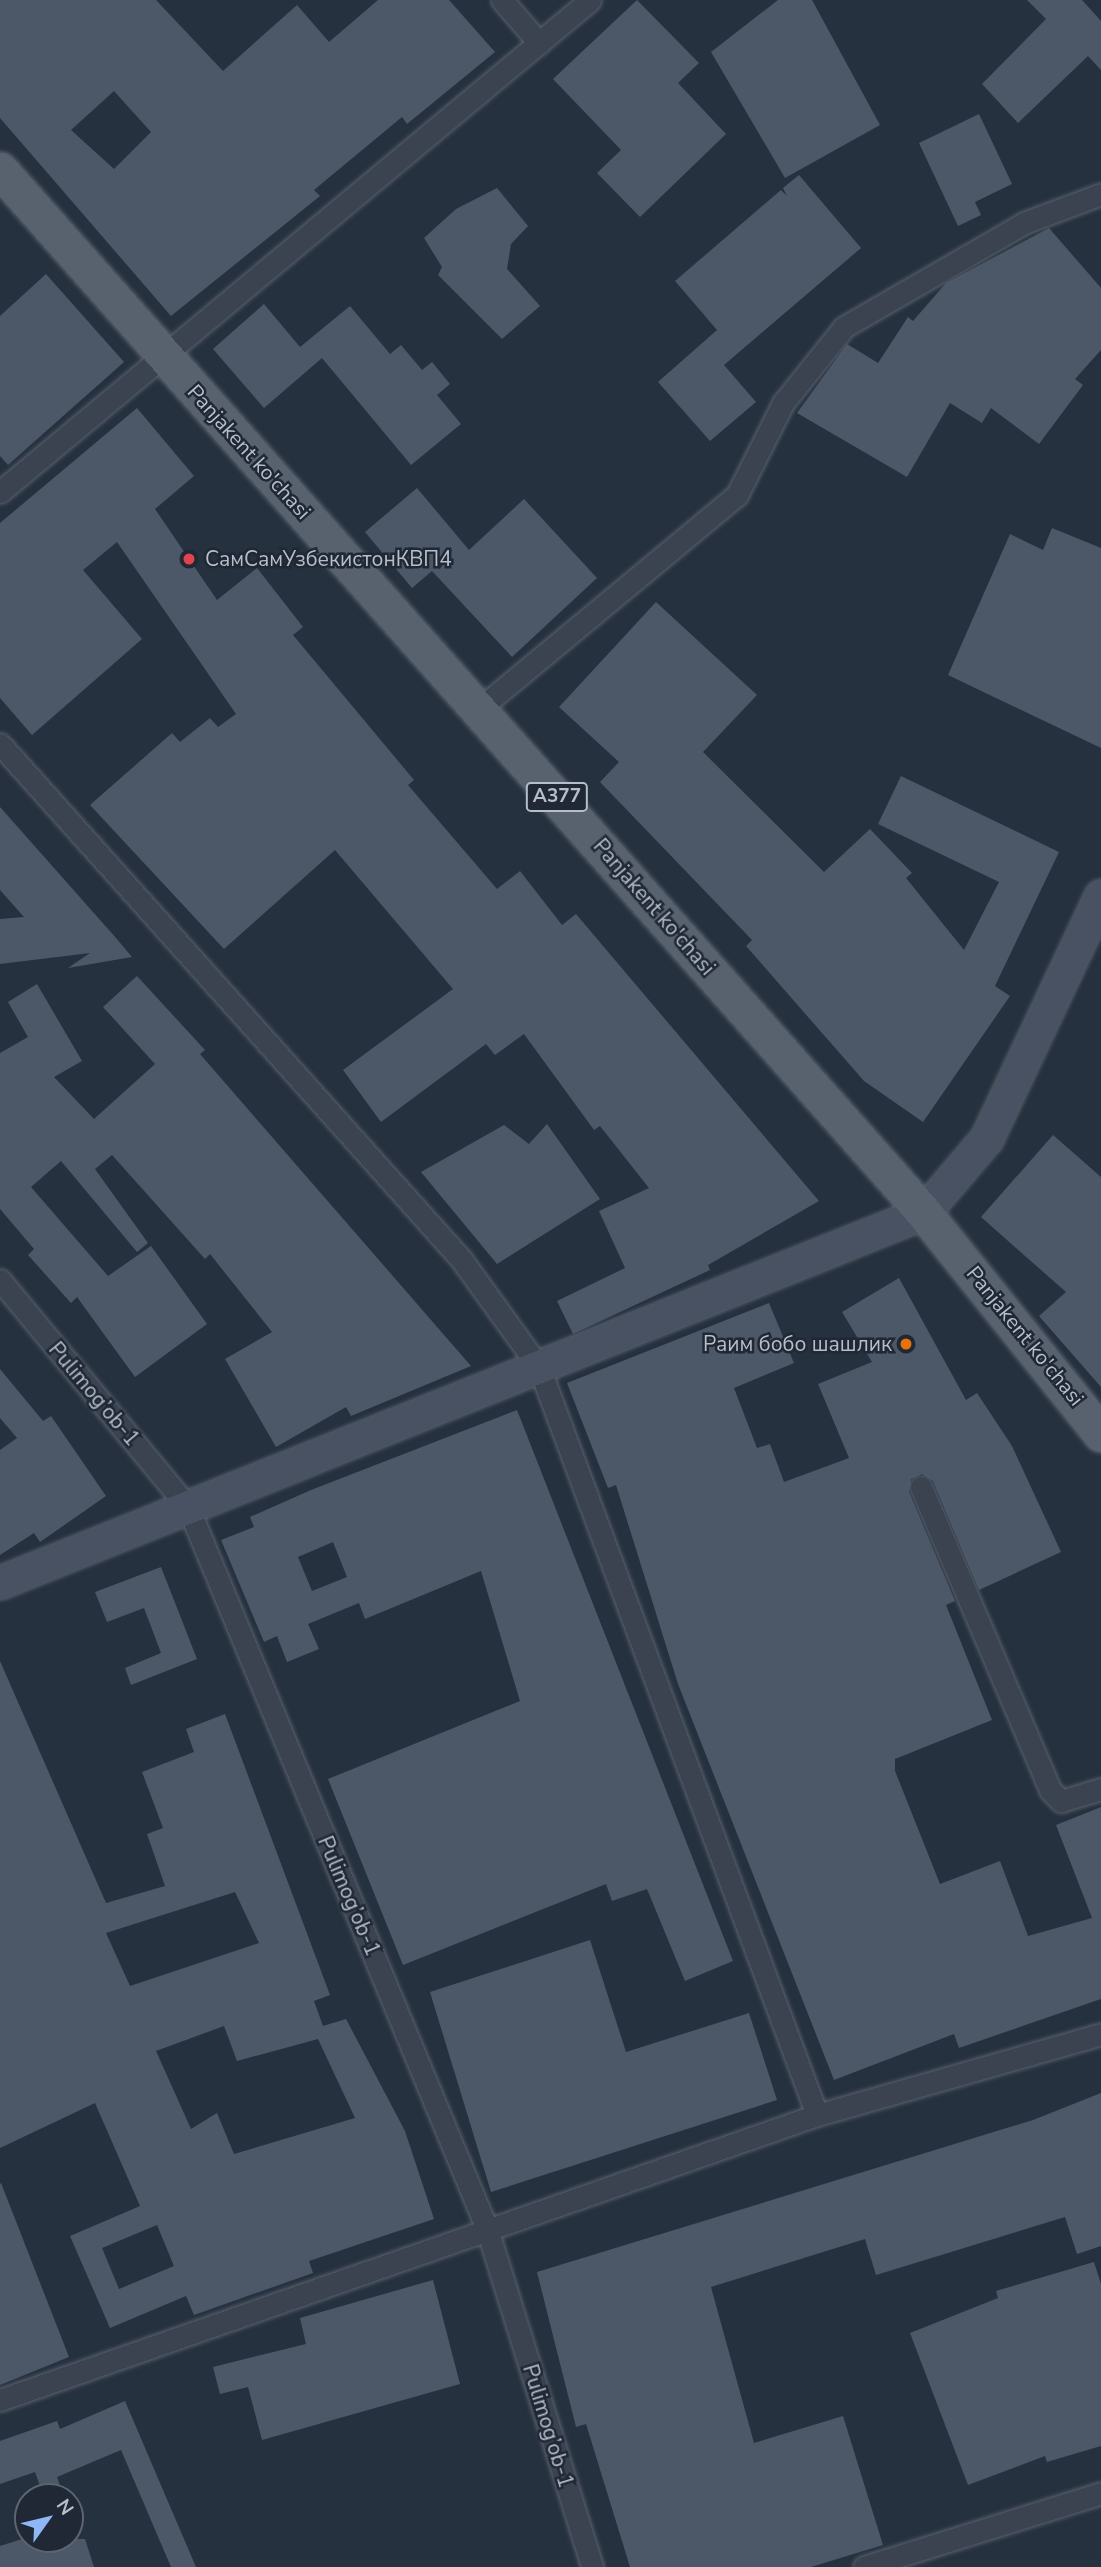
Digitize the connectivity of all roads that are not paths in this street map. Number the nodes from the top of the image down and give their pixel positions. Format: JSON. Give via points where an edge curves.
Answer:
{"nodes":[{"id":1,"x":502,"y":0,"type":"edge"},
{"id":2,"x":590,"y":0,"type":"edge"},
{"id":3,"x":539,"y":43,"type":"junction"},
{"id":4,"x":0,"y":170,"type":"edge"},
{"id":5,"x":1101,"y":194,"type":"edge"},
{"id":6,"x":164,"y":358,"type":"junction"},
{"id":7,"x":0,"y":492,"type":"edge"},
{"id":8,"x":479,"y":709,"type":"junction"},
{"id":9,"x":0,"y":744,"type":"edge"},
{"id":10,"x":1101,"y":897,"type":"edge"},
{"id":11,"x":924,"y":1213,"type":"junction"},
{"id":12,"x":0,"y":1280,"type":"edge"},
{"id":13,"x":539,"y":1367,"type":"junction"},
{"id":14,"x":1101,"y":1434,"type":"edge"},
{"id":15,"x":921,"y":1487,"type":"dead end"},
{"id":16,"x":188,"y":1507,"type":"junction"},
{"id":17,"x":0,"y":1583,"type":"edge"},
{"id":18,"x":1101,"y":1789,"type":"edge"},
{"id":19,"x":1101,"y":2034,"type":"edge"},
{"id":20,"x":817,"y":2115,"type":"junction"},
{"id":21,"x":487,"y":2229,"type":"junction"},
{"id":22,"x":0,"y":2400,"type":"edge"},
{"id":23,"x":1101,"y":2493,"type":"edge"},
{"id":24,"x":592,"y":2567,"type":"edge"},
{"id":25,"x":864,"y":2567,"type":"edge"}],
"edges":[{"from":1,"to":3,"type":"street"},
{"from":2,"to":3,"type":"street"},
{"from":3,"to":6,"type":"street"},
{"from":4,"to":6,"type":"main road","name":"Panjakent ko'chasi","number":"A377"},
{"from":5,"to":8,"type":"street","via":[[1024,223],[844,327],[783,403],[737,495]]},
{"from":6,"to":7,"type":"street"},
{"from":6,"to":8,"type":"main road","name":"Panjakent ko'chasi","number":"A377"},
{"from":8,"to":11,"type":"main road","name":"Panjakent ko'chasi","number":"A377"},
{"from":9,"to":13,"type":"street","via":[[461,1259]]},
{"from":10,"to":11,"type":"street","via":[[987,1139]]},
{"from":11,"to":13,"type":"street"},
{"from":11,"to":14,"type":"main road","name":"Panjakent ko'chasi","number":"A377"},
{"from":12,"to":16,"type":"street","name":"Pulimog’ob-1"},
{"from":13,"to":16,"type":"street"},
{"from":13,"to":20,"type":"street"},
{"from":15,"to":18,"type":"street","via":[[1050,1790],[1061,1801]]},
{"from":16,"to":17,"type":"street"},
{"from":16,"to":21,"type":"street","name":"Pulimog’ob-1"},
{"from":19,"to":20,"type":"street"},
{"from":20,"to":21,"type":"street"},
{"from":21,"to":22,"type":"street"},
{"from":21,"to":24,"type":"street","name":"Pulimog’ob-1"},
{"from":23,"to":25,"type":"street"}]}
